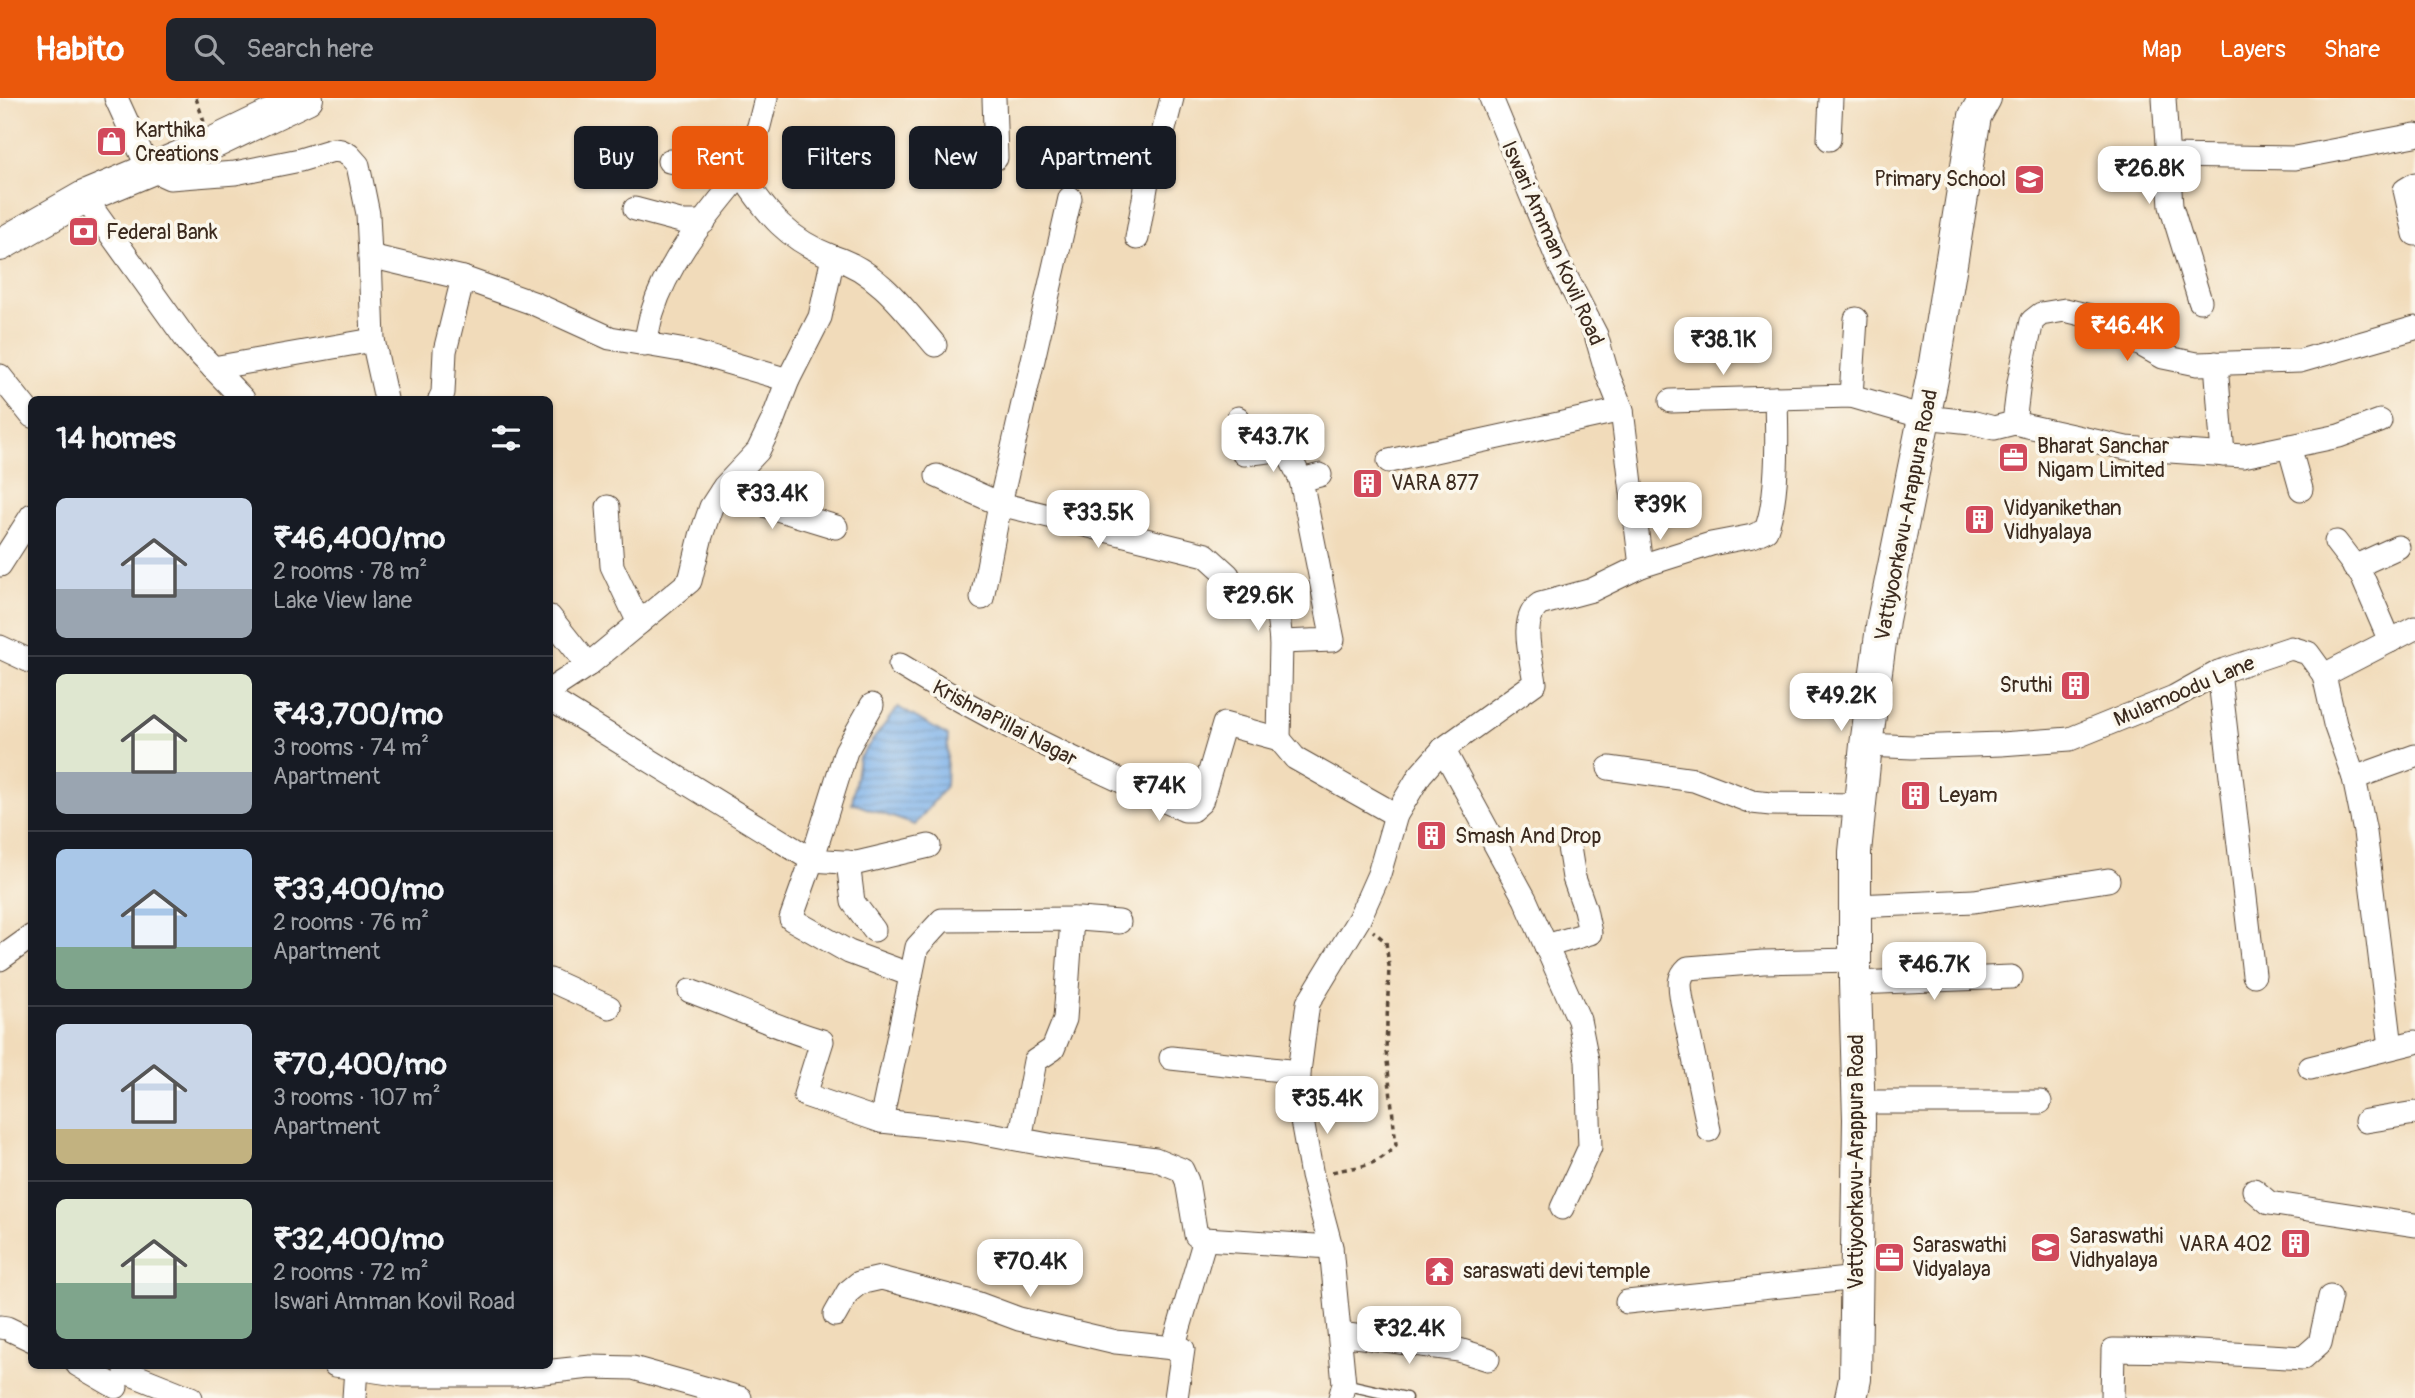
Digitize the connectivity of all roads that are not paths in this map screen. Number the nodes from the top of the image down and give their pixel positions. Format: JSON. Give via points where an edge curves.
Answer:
{"nodes":[{"id":1,"x":116,"y":98,"type":"edge"},
{"id":2,"x":307,"y":98,"type":"edge"},
{"id":3,"x":766,"y":98,"type":"edge"},
{"id":4,"x":994,"y":98,"type":"edge"},
{"id":5,"x":1172,"y":98,"type":"edge"},
{"id":6,"x":1491,"y":98,"type":"edge"},
{"id":7,"x":1831,"y":98,"type":"edge"},
{"id":8,"x":1985,"y":98,"type":"edge"},
{"id":9,"x":2164,"y":98,"type":"edge"},
{"id":10,"x":759,"y":126,"type":"edge"},
{"id":11,"x":995,"y":126,"type":"edge"},
{"id":12,"x":2415,"y":135,"type":"edge"},
{"id":13,"x":1829,"y":139,"type":"dead end"},
{"id":14,"x":2166,"y":156,"type":"junction"},
{"id":15,"x":148,"y":168,"type":"junction"},
{"id":16,"x":2415,"y":184,"type":"edge"},
{"id":17,"x":729,"y":189,"type":"edge"},
{"id":18,"x":752,"y":189,"type":"edge"},
{"id":19,"x":84,"y":197,"type":"junction"},
{"id":20,"x":1070,"y":198,"type":"dead end"},
{"id":21,"x":635,"y":209,"type":"dead end"},
{"id":22,"x":704,"y":222,"type":"junction"},
{"id":23,"x":2415,"y":234,"type":"edge"},
{"id":24,"x":1137,"y":238,"type":"dead end"},
{"id":25,"x":0,"y":245,"type":"edge"},
{"id":26,"x":370,"y":256,"type":"junction"},
{"id":27,"x":833,"y":257,"type":"junction"},
{"id":28,"x":463,"y":278,"type":"junction"},
{"id":29,"x":2200,"y":301,"type":"dead end"},
{"id":30,"x":1856,"y":318,"type":"dead end"},
{"id":31,"x":2415,"y":328,"type":"edge"},
{"id":32,"x":373,"y":340,"type":"junction"},
{"id":33,"x":645,"y":345,"type":"junction"},
{"id":34,"x":935,"y":345,"type":"dead end"},
{"id":35,"x":2216,"y":363,"type":"junction"},
{"id":36,"x":213,"y":368,"type":"junction"},
{"id":37,"x":0,"y":376,"type":"edge"},
{"id":38,"x":788,"y":380,"type":"junction"},
{"id":39,"x":240,"y":396,"type":"edge"},
{"id":40,"x":385,"y":396,"type":"edge"},
{"id":41,"x":442,"y":396,"type":"edge"},
{"id":42,"x":1851,"y":396,"type":"junction"},
{"id":43,"x":1776,"y":398,"type":"junction"},
{"id":44,"x":1671,"y":401,"type":"dead end"},
{"id":45,"x":1622,"y":410,"type":"junction"},
{"id":46,"x":28,"y":411,"type":"edge"},
{"id":47,"x":1924,"y":417,"type":"junction"},
{"id":48,"x":1238,"y":418,"type":"dead end"},
{"id":49,"x":2380,"y":421,"type":"dead end"},
{"id":50,"x":2014,"y":424,"type":"junction"},
{"id":51,"x":2289,"y":446,"type":"junction"},
{"id":52,"x":2223,"y":455,"type":"junction"},
{"id":53,"x":1389,"y":461,"type":"dead end"},
{"id":54,"x":937,"y":476,"type":"dead end"},
{"id":55,"x":2301,"y":489,"type":"dead end"},
{"id":56,"x":721,"y":492,"type":"junction"},
{"id":57,"x":1000,"y":504,"type":"junction"},
{"id":58,"x":608,"y":507,"type":"dead end"},
{"id":59,"x":28,"y":521,"type":"edge"},
{"id":60,"x":836,"y":527,"type":"dead end"},
{"id":61,"x":2336,"y":542,"type":"dead end"},
{"id":62,"x":2398,"y":547,"type":"dead end"},
{"id":63,"x":0,"y":565,"type":"edge"},
{"id":64,"x":1641,"y":566,"type":"junction"},
{"id":65,"x":2354,"y":566,"type":"junction"},
{"id":66,"x":982,"y":598,"type":"dead end"},
{"id":67,"x":553,"y":621,"type":"edge"},
{"id":68,"x":639,"y":623,"type":"junction"},
{"id":69,"x":2415,"y":628,"type":"edge"},
{"id":70,"x":2390,"y":640,"type":"junction"},
{"id":71,"x":1281,"y":642,"type":"junction"},
{"id":72,"x":0,"y":647,"type":"edge"},
{"id":73,"x":28,"y":660,"type":"edge"},
{"id":74,"x":588,"y":665,"type":"junction"},
{"id":75,"x":900,"y":665,"type":"dead end"},
{"id":76,"x":2218,"y":672,"type":"junction"},
{"id":77,"x":2324,"y":675,"type":"junction"},
{"id":78,"x":553,"y":688,"type":"edge"},
{"id":79,"x":553,"y":701,"type":"edge"},
{"id":80,"x":872,"y":705,"type":"dead end"},
{"id":81,"x":1279,"y":739,"type":"junction"},
{"id":82,"x":1866,"y":745,"type":"junction"},
{"id":83,"x":1443,"y":749,"type":"junction"},
{"id":84,"x":2415,"y":756,"type":"edge"},
{"id":85,"x":1609,"y":768,"type":"dead end"},
{"id":86,"x":2354,"y":778,"type":"junction"},
{"id":87,"x":1860,"y":805,"type":"junction"},
{"id":88,"x":1396,"y":815,"type":"junction"},
{"id":89,"x":929,"y":846,"type":"dead end"},
{"id":90,"x":1569,"y":847,"type":"dead end"},
{"id":91,"x":812,"y":860,"type":"junction"},
{"id":92,"x":848,"y":862,"type":"junction"},
{"id":93,"x":2108,"y":880,"type":"dead end"},
{"id":94,"x":1856,"y":906,"type":"junction"},
{"id":95,"x":1072,"y":919,"type":"junction"},
{"id":96,"x":1119,"y":922,"type":"dead end"},
{"id":97,"x":874,"y":930,"type":"dead end"},
{"id":98,"x":28,"y":939,"type":"edge"},
{"id":99,"x":1546,"y":946,"type":"junction"},
{"id":100,"x":0,"y":959,"type":"edge"},
{"id":101,"x":1855,"y":972,"type":"junction"},
{"id":102,"x":911,"y":975,"type":"junction"},
{"id":103,"x":2254,"y":975,"type":"dead end"},
{"id":104,"x":2011,"y":977,"type":"dead end"},
{"id":105,"x":553,"y":981,"type":"edge"},
{"id":106,"x":690,"y":991,"type":"dead end"},
{"id":107,"x":609,"y":1006,"type":"dead end"},
{"id":108,"x":2415,"y":1042,"type":"edge"},
{"id":109,"x":2391,"y":1047,"type":"junction"},
{"id":110,"x":1171,"y":1058,"type":"dead end"},
{"id":111,"x":2310,"y":1068,"type":"dead end"},
{"id":112,"x":1300,"y":1072,"type":"junction"},
{"id":113,"x":1859,"y":1101,"type":"junction"},
{"id":114,"x":2040,"y":1102,"type":"dead end"},
{"id":115,"x":2415,"y":1113,"type":"edge"},
{"id":116,"x":881,"y":1121,"type":"junction"},
{"id":117,"x":2367,"y":1121,"type":"dead end"},
{"id":118,"x":1709,"y":1130,"type":"dead end"},
{"id":119,"x":1020,"y":1139,"type":"junction"},
{"id":120,"x":2254,"y":1190,"type":"dead end"},
{"id":121,"x":1562,"y":1208,"type":"dead end"},
{"id":122,"x":2415,"y":1225,"type":"edge"},
{"id":123,"x":1205,"y":1239,"type":"junction"},
{"id":124,"x":1331,"y":1247,"type":"junction"},
{"id":125,"x":1857,"y":1278,"type":"junction"},
{"id":126,"x":2330,"y":1297,"type":"dead end"},
{"id":127,"x":1627,"y":1302,"type":"dead end"},
{"id":128,"x":835,"y":1315,"type":"dead end"},
{"id":129,"x":0,"y":1327,"type":"edge"},
{"id":130,"x":1340,"y":1334,"type":"junction"},
{"id":131,"x":28,"y":1338,"type":"edge"},
{"id":132,"x":1172,"y":1348,"type":"junction"},
{"id":133,"x":1488,"y":1359,"type":"dead end"},
{"id":134,"x":89,"y":1369,"type":"edge"},
{"id":135,"x":347,"y":1369,"type":"edge"},
{"id":136,"x":365,"y":1369,"type":"edge"},
{"id":137,"x":121,"y":1381,"type":"edge"},
{"id":138,"x":1342,"y":1391,"type":"edge"},
{"id":139,"x":191,"y":1398,"type":"edge"},
{"id":140,"x":354,"y":1398,"type":"edge"},
{"id":141,"x":740,"y":1398,"type":"edge"},
{"id":142,"x":1176,"y":1398,"type":"edge"},
{"id":143,"x":1406,"y":1398,"type":"edge"},
{"id":144,"x":1851,"y":1398,"type":"edge"},
{"id":145,"x":2112,"y":1398,"type":"edge"}],
"edges":[{"from":1,"to":15,"type":"street"},
{"from":2,"to":15,"type":"street"},
{"from":3,"to":10,"type":"street"},
{"from":4,"to":11,"type":"street"},
{"from":5,"to":24,"type":"street","via":[[1161,141],[1152,154]]},
{"from":6,"to":45,"type":"street","name":"Iswari Amman Kovil Road","via":[[1560,265],[1596,335]]},
{"from":7,"to":13,"type":"street"},
{"from":8,"to":47,"type":"street","name":"Vattiyoorkavu-Arappura Road","via":[[1975,116]]},
{"from":9,"to":14,"type":"street"},
{"from":12,"to":14,"type":"street","via":[[2295,158]]},
{"from":14,"to":29,"type":"street","via":[[2171,206]]},
{"from":15,"to":19,"type":"street"},
{"from":15,"to":26,"type":"street","via":[[170,178],[235,173],[333,150],[349,155],[358,164]]},
{"from":16,"to":23,"type":"street","via":[[2405,190]]},
{"from":17,"to":22,"type":"street"},
{"from":18,"to":27,"type":"street","via":[[770,215],[808,247]]},
{"from":19,"to":25,"type":"street"},
{"from":19,"to":36,"type":"street","via":[[188,342]]},
{"from":20,"to":57,"type":"street"},
{"from":21,"to":22,"type":"street","via":[[684,222]]},
{"from":22,"to":33,"type":"street","via":[[670,274],[652,312]]},
{"from":26,"to":28,"type":"street"},
{"from":26,"to":32,"type":"street"},
{"from":27,"to":34,"type":"street","via":[[850,262],[884,287]]},
{"from":27,"to":38,"type":"street","via":[[820,317]]},
{"from":28,"to":33,"type":"street","via":[[610,338]]},
{"from":28,"to":41,"type":"street","via":[[445,351]]},
{"from":30,"to":42,"type":"street"},
{"from":31,"to":35,"type":"street","via":[[2300,361]]},
{"from":32,"to":36,"type":"street"},
{"from":32,"to":40,"type":"street"},
{"from":33,"to":38,"type":"street","via":[[692,352]]},
{"from":35,"to":50,"type":"street","via":[[2163,357],[2090,316],[2065,310],[2041,314],[2032,321]]},
{"from":35,"to":52,"type":"street"},
{"from":36,"to":39,"type":"street"},
{"from":37,"to":46,"type":"street"},
{"from":38,"to":56,"type":"street","via":[[758,451]]},
{"from":42,"to":43,"type":"street"},
{"from":42,"to":47,"type":"street"},
{"from":43,"to":44,"type":"street"},
{"from":43,"to":64,"type":"street","via":[[1771,515],[1766,530]]},
{"from":45,"to":53,"type":"street"},
{"from":45,"to":64,"type":"street","name":"Iswari Amman Kovil Road"},
{"from":47,"to":50,"type":"street","via":[[1994,428]]},
{"from":47,"to":82,"type":"street","name":"Vattiyoorkavu-Arappura Road","via":[[1883,620]]},
{"from":48,"to":71,"type":"street","via":[[1244,454],[1286,449],[1310,478],[1334,640]]},
{"from":49,"to":51,"type":"street","via":[[2339,436]]},
{"from":50,"to":52,"type":"street","via":[[2126,448]]},
{"from":51,"to":52,"type":"street","via":[[2243,456]]},
{"from":51,"to":55,"type":"street"},
{"from":54,"to":57,"type":"street"},
{"from":56,"to":60,"type":"street"},
{"from":56,"to":68,"type":"street","via":[[711,507],[690,581]]},
{"from":57,"to":66,"type":"street"},
{"from":57,"to":71,"type":"street","via":[[1206,555],[1228,575],[1233,596],[1276,596]]},
{"from":58,"to":68,"type":"street","via":[[612,566]]},
{"from":59,"to":63,"type":"street"},
{"from":61,"to":65,"type":"street"},
{"from":62,"to":65,"type":"street"},
{"from":64,"to":83,"type":"street","via":[[1592,590],[1534,608],[1527,623],[1535,683]]},
{"from":65,"to":70,"type":"street"},
{"from":67,"to":74,"type":"street"},
{"from":68,"to":74,"type":"street"},
{"from":69,"to":70,"type":"street"},
{"from":70,"to":77,"type":"street"},
{"from":71,"to":81,"type":"street"},
{"from":72,"to":73,"type":"street"},
{"from":74,"to":78,"type":"street"},
{"from":75,"to":81,"type":"street","name":"KrishnaPillai Nagar","via":[[1070,759],[1185,810],[1201,803],[1224,724]]},
{"from":76,"to":77,"type":"street","name":"Mulamoodu Lane","via":[[2291,648],[2308,653]]},
{"from":76,"to":82,"type":"street","name":"Mulamoodu Lane","via":[[2174,697],[2070,739]]},
{"from":76,"to":103,"type":"street"},
{"from":77,"to":86,"type":"street"},
{"from":79,"to":91,"type":"street"},
{"from":80,"to":91,"type":"street","via":[[846,751]]},
{"from":81,"to":88,"type":"street","name":"KrishnaPillai Nagar","via":[[1295,758]]},
{"from":82,"to":87,"type":"street","name":"Vattiyoorkavu-Arappura Road"},
{"from":83,"to":88,"type":"street","via":[[1420,775]]},
{"from":83,"to":99,"type":"street"},
{"from":84,"to":86,"type":"street"},
{"from":85,"to":87,"type":"street","via":[[1694,780],[1752,802]]},
{"from":86,"to":109,"type":"street","via":[[2365,832]]},
{"from":87,"to":94,"type":"street","name":"Vattiyoorkavu-Arappura Road"},
{"from":88,"to":112,"type":"street","via":[[1379,874],[1359,919],[1308,1003]]},
{"from":89,"to":92,"type":"street"},
{"from":90,"to":99,"type":"street","via":[[1590,933]]},
{"from":91,"to":92,"type":"street"},
{"from":91,"to":102,"type":"street","via":[[791,919],[849,952]]},
{"from":92,"to":97,"type":"street","via":[[853,902]]},
{"from":93,"to":94,"type":"street","via":[[1974,901]]},
{"from":94,"to":101,"type":"street","name":"Vattiyoorkavu-Arappura Road"},
{"from":95,"to":96,"type":"street"},
{"from":95,"to":102,"type":"street","via":[[942,920],[917,947]]},
{"from":95,"to":119,"type":"street","via":[[1065,1019],[1053,1049],[1035,1061]]},
{"from":98,"to":100,"type":"street"},
{"from":99,"to":121,"type":"street","via":[[1579,1020],[1587,1060],[1590,1147]]},
{"from":101,"to":104,"type":"street"},
{"from":101,"to":113,"type":"street","name":"Vattiyoorkavu-Arappura Road"},
{"from":101,"to":118,"type":"street","via":[[1763,962],[1688,968],[1682,974],[1679,983]]},
{"from":102,"to":116,"type":"street"},
{"from":105,"to":107,"type":"street"},
{"from":106,"to":116,"type":"street","via":[[822,1041],[805,1095]]},
{"from":108,"to":109,"type":"street"},
{"from":109,"to":111,"type":"street"},
{"from":110,"to":112,"type":"street"},
{"from":112,"to":124,"type":"street","via":[[1299,1104]]},
{"from":113,"to":114,"type":"street"},
{"from":113,"to":125,"type":"street","name":"Vattiyoorkavu-Arappura Road"},
{"from":115,"to":117,"type":"street"},
{"from":116,"to":119,"type":"street"},
{"from":119,"to":123,"type":"street","via":[[1172,1164],[1182,1170],[1187,1181],[1196,1235]]},
{"from":120,"to":122,"type":"street","via":[[2269,1203]]},
{"from":123,"to":124,"type":"street"},
{"from":123,"to":132,"type":"street"},
{"from":124,"to":130,"type":"street"},
{"from":125,"to":127,"type":"street"},
{"from":125,"to":144,"type":"street","name":"Vattiyoorkavu-Arappura Road"},
{"from":126,"to":145,"type":"street","via":[[2320,1343],[2303,1357],[2113,1350]]},
{"from":128,"to":132,"type":"street","via":[[859,1283],[881,1278],[1019,1319],[1116,1342]]},
{"from":129,"to":131,"type":"street"},
{"from":130,"to":133,"type":"street","via":[[1459,1350]]},
{"from":130,"to":138,"type":"street"},
{"from":132,"to":142,"type":"street","via":[[1183,1349]]},
{"from":134,"to":137,"type":"street"},
{"from":135,"to":140,"type":"street"},
{"from":136,"to":141,"type":"street","via":[[403,1375],[515,1375],[633,1368]]},
{"from":137,"to":139,"type":"street"},
{"from":138,"to":143,"type":"lane"}]}
